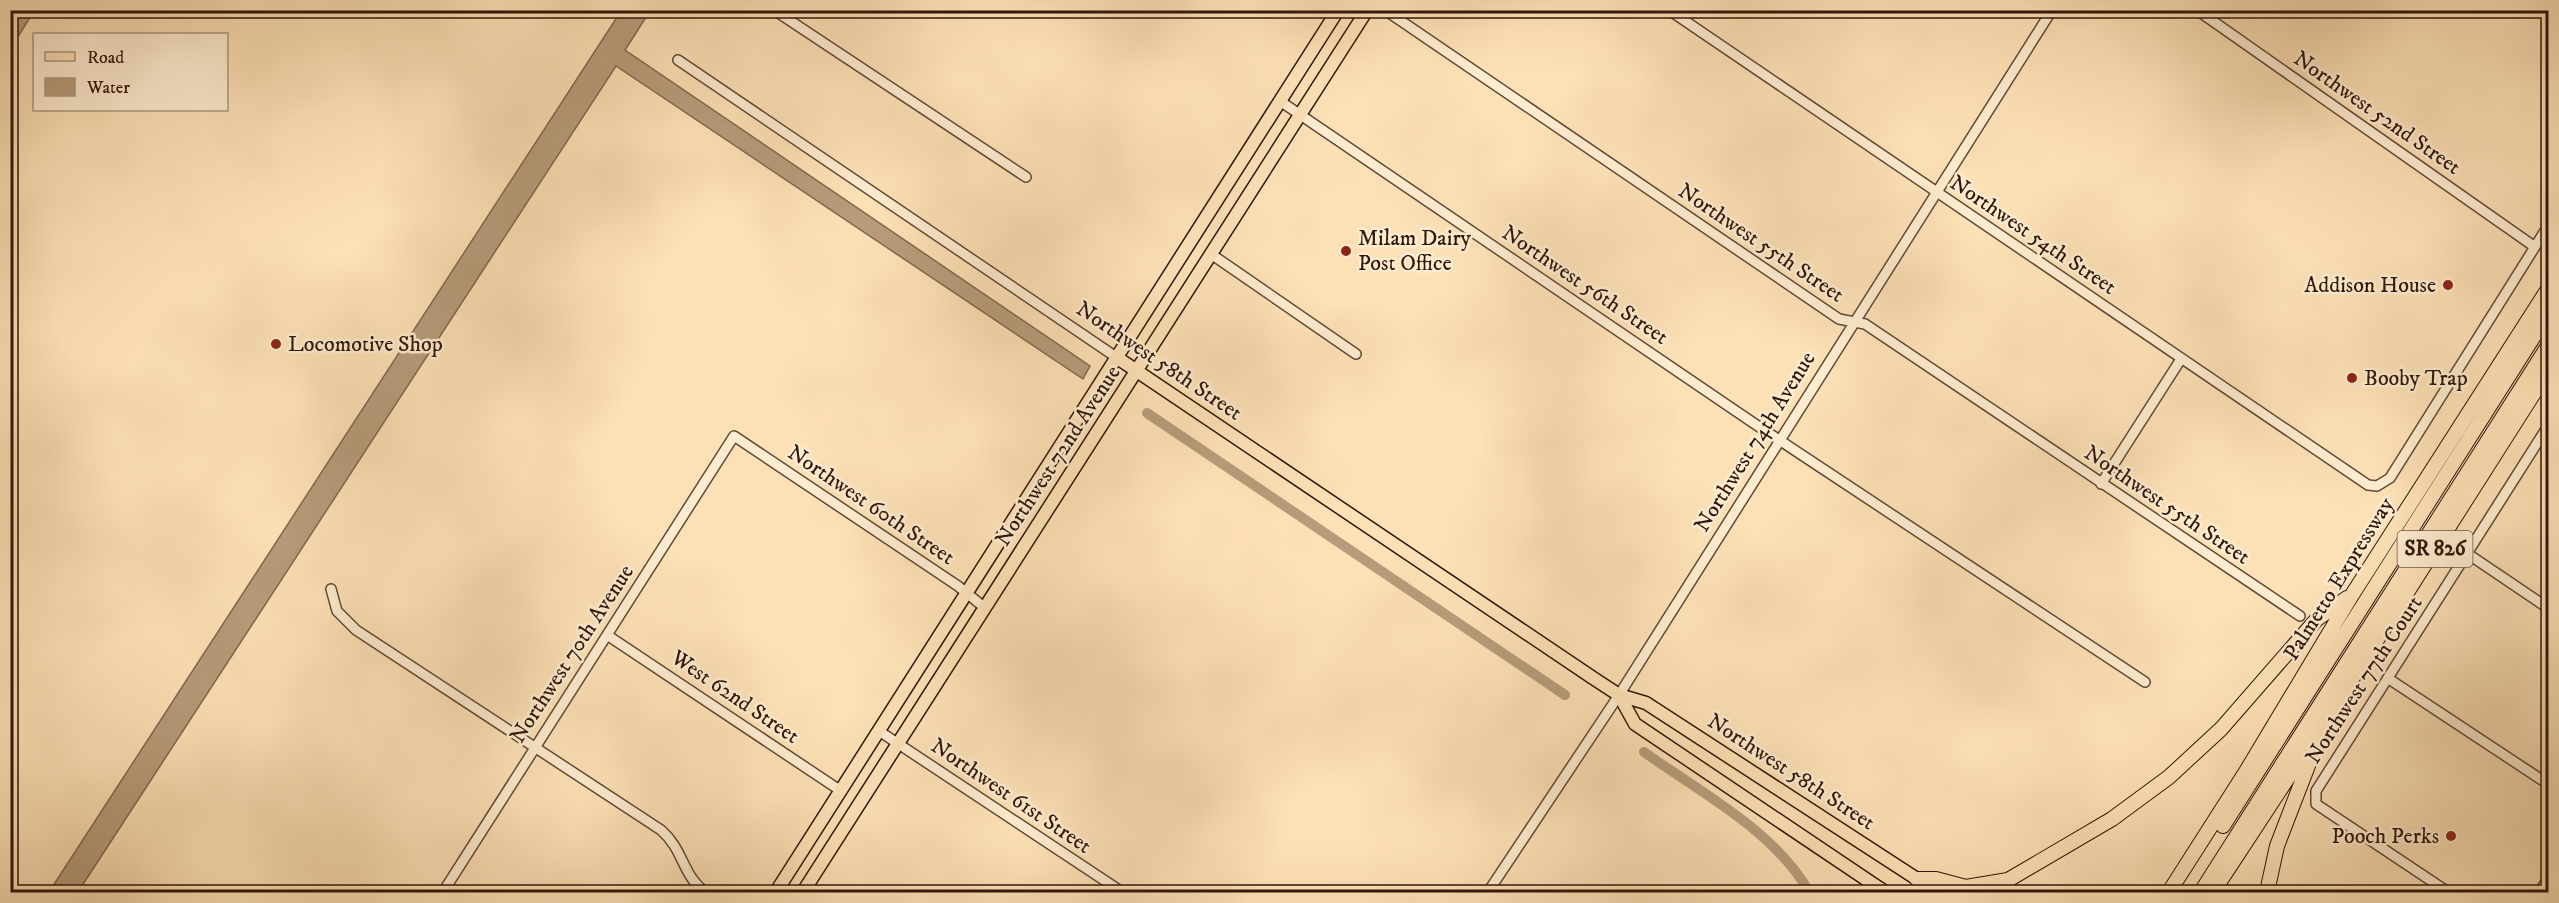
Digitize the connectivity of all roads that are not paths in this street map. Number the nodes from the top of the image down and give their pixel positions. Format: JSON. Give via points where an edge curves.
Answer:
{"nodes":[{"id":1,"x":774,"y":10,"type":"edge"},
{"id":2,"x":1338,"y":10,"type":"edge"},
{"id":3,"x":1367,"y":10,"type":"edge"},
{"id":4,"x":1385,"y":10,"type":"edge"},
{"id":5,"x":1669,"y":10,"type":"edge"},
{"id":6,"x":2052,"y":10,"type":"edge"},
{"id":7,"x":2196,"y":10,"type":"edge"},
{"id":8,"x":678,"y":60,"type":"dead end"},
{"id":9,"x":1280,"y":101,"type":"junction"},
{"id":10,"x":1300,"y":115,"type":"junction"},
{"id":11,"x":1026,"y":177,"type":"dead end"},
{"id":12,"x":1935,"y":193,"type":"junction"},
{"id":13,"x":2548,"y":226,"type":"edge"},
{"id":14,"x":2535,"y":247,"type":"junction"},
{"id":15,"x":1211,"y":254,"type":"junction"},
{"id":16,"x":2548,"y":289,"type":"edge"},
{"id":17,"x":2548,"y":314,"type":"edge"},
{"id":18,"x":1853,"y":322,"type":"junction"},
{"id":19,"x":2548,"y":346,"type":"edge"},
{"id":20,"x":1356,"y":354,"type":"dead end"},
{"id":21,"x":1116,"y":357,"type":"junction"},
{"id":22,"x":2181,"y":359,"type":"junction"},
{"id":23,"x":1137,"y":371,"type":"junction"},
{"id":24,"x":2548,"y":371,"type":"edge"},
{"id":25,"x":2548,"y":428,"type":"edge"},
{"id":26,"x":734,"y":436,"type":"joint"},
{"id":27,"x":1779,"y":439,"type":"junction"},
{"id":28,"x":2101,"y":484,"type":"junction"},
{"id":29,"x":2468,"y":554,"type":"junction"},
{"id":30,"x":331,"y":589,"type":"dead end"},
{"id":31,"x":966,"y":594,"type":"junction"},
{"id":32,"x":2352,"y":595,"type":"junction"},
{"id":33,"x":985,"y":608,"type":"junction"},
{"id":34,"x":2548,"y":608,"type":"edge"},
{"id":35,"x":2300,"y":616,"type":"dead end"},
{"id":36,"x":607,"y":635,"type":"junction"},
{"id":37,"x":2389,"y":679,"type":"junction"},
{"id":38,"x":2145,"y":682,"type":"dead end"},
{"id":39,"x":1619,"y":695,"type":"junction"},
{"id":40,"x":2322,"y":726,"type":"junction"},
{"id":41,"x":879,"y":731,"type":"junction"},
{"id":42,"x":899,"y":744,"type":"junction"},
{"id":43,"x":535,"y":747,"type":"junction"},
{"id":44,"x":2548,"y":784,"type":"edge"},
{"id":45,"x":841,"y":791,"type":"junction"},
{"id":46,"x":1917,"y":879,"type":"junction"},
{"id":47,"x":2548,"y":879,"type":"edge"},
{"id":48,"x":2008,"y":880,"type":"junction"},
{"id":49,"x":443,"y":892,"type":"edge"},
{"id":50,"x":705,"y":892,"type":"edge"},
{"id":51,"x":776,"y":892,"type":"edge"},
{"id":52,"x":803,"y":892,"type":"edge"},
{"id":53,"x":1122,"y":892,"type":"edge"},
{"id":54,"x":1488,"y":892,"type":"edge"},
{"id":55,"x":1883,"y":892,"type":"edge"},
{"id":56,"x":1937,"y":892,"type":"edge"},
{"id":57,"x":1995,"y":892,"type":"edge"},
{"id":58,"x":2169,"y":892,"type":"edge"},
{"id":59,"x":2180,"y":892,"type":"edge"},
{"id":60,"x":2201,"y":892,"type":"edge"},
{"id":61,"x":2213,"y":892,"type":"edge"},
{"id":62,"x":2267,"y":892,"type":"edge"},
{"id":63,"x":2448,"y":892,"type":"edge"},
{"id":64,"x":2539,"y":892,"type":"edge"}],
"edges":[{"from":1,"to":11,"type":"street"},
{"from":2,"to":9,"type":"main road","name":"Northwest 72nd Avenue"},
{"from":3,"to":10,"type":"main road","name":"Northwest 72nd Avenue"},
{"from":4,"to":18,"type":"street","name":"Northwest 55th Street","via":[[1839,319]]},
{"from":5,"to":12,"type":"street","name":"Northwest 54th Street"},
{"from":6,"to":12,"type":"street","name":"Northwest 74th Avenue"},
{"from":7,"to":14,"type":"street","name":"Northwest 52nd Street"},
{"from":8,"to":21,"type":"street","name":"Northwest 58th Street"},
{"from":9,"to":10,"type":"street","name":"Northwest 56th Street"},
{"from":9,"to":21,"type":"main road","name":"Northwest 72nd Avenue"},
{"from":10,"to":15,"type":"main road","name":"Northwest 72nd Avenue"},
{"from":10,"to":27,"type":"street","name":"Northwest 56th Street"},
{"from":12,"to":18,"type":"street","name":"Northwest 74th Avenue"},
{"from":12,"to":22,"type":"street","name":"Northwest 54th Street"},
{"from":13,"to":14,"type":"street"},
{"from":14,"to":22,"type":"street","name":"Northwest 54th Street","via":[[2390,478],[2377,486],[2368,485]]},
{"from":15,"to":20,"type":"street"},
{"from":15,"to":23,"type":"main road","name":"Northwest 72nd Avenue"},
{"from":16,"to":32,"type":"highway","name":"Palmetto Expressway","number":"SR 826"},
{"from":17,"to":59,"type":"highway"},
{"from":18,"to":27,"type":"street","name":"Northwest 74th Avenue"},
{"from":18,"to":28,"type":"street","name":"Northwest 55th Street","via":[[1865,324]]},
{"from":19,"to":60,"type":"highway"},
{"from":21,"to":23,"type":"main road","name":"Northwest 58th Street"},
{"from":21,"to":31,"type":"main road","name":"Northwest 72nd Avenue"},
{"from":22,"to":28,"type":"street"},
{"from":23,"to":33,"type":"main road","name":"Northwest 72nd Avenue"},
{"from":23,"to":39,"type":"main road","name":"Northwest 58th Street"},
{"from":24,"to":40,"type":"highway","number":"SR 826"},
{"from":25,"to":29,"type":"street","name":"Northwest 77th Court"},
{"from":26,"to":31,"type":"street","name":"Northwest 60th Street"},
{"from":26,"to":36,"type":"street","name":"Northwest 70th Avenue"},
{"from":27,"to":38,"type":"street","name":"Northwest 56th Street"},
{"from":27,"to":39,"type":"street","name":"Northwest 74th Avenue"},
{"from":28,"to":35,"type":"street","name":"Northwest 55th Street"},
{"from":29,"to":34,"type":"street"},
{"from":29,"to":37,"type":"street","name":"Northwest 77th Court"},
{"from":30,"to":43,"type":"street","via":[[337,611],[349,624]]},
{"from":31,"to":33,"type":"street","name":"Northwest 60th Street"},
{"from":31,"to":41,"type":"main road","name":"Northwest 72nd Avenue"},
{"from":32,"to":48,"type":"highway","via":[[2317,619],[2221,729],[2169,777],[2112,819]]},
{"from":32,"to":58,"type":"highway","name":"Palmetto Expressway","number":"SR 826"},
{"from":33,"to":42,"type":"main road","name":"Northwest 72nd Avenue"},
{"from":36,"to":43,"type":"street","name":"Northwest 70th Avenue"},
{"from":36,"to":45,"type":"street","name":"West 62nd Street"},
{"from":37,"to":44,"type":"street"},
{"from":37,"to":63,"type":"street","name":"Northwest 77th Court","via":[[2316,791],[2316,804]]},
{"from":39,"to":46,"type":"main road","name":"Northwest 58th Street","via":[[1647,703]]},
{"from":39,"to":54,"type":"street","name":"Northwest 74th Avenue"},
{"from":39,"to":55,"type":"main road","name":"Northwest 58th Street","via":[[1635,724]]},
{"from":40,"to":61,"type":"highway","number":"SR 826"},
{"from":40,"to":62,"type":"highway","via":[[2277,846]]},
{"from":41,"to":42,"type":"street","name":"Northwest 61st Street"},
{"from":41,"to":45,"type":"main road","name":"Northwest 72nd Avenue"},
{"from":42,"to":52,"type":"main road","name":"Northwest 72nd Avenue"},
{"from":42,"to":53,"type":"street","name":"Northwest 61st Street"},
{"from":43,"to":49,"type":"street","name":"Northwest 70th Avenue"},
{"from":43,"to":50,"type":"street","via":[[661,830],[680,851],[690,878]]},
{"from":45,"to":51,"type":"main road","name":"Northwest 72nd Avenue"},
{"from":46,"to":48,"type":"highway","via":[[1936,879],[1966,887]]},
{"from":46,"to":56,"type":"main road","name":"Northwest 58th Street"},
{"from":47,"to":64,"type":"street"},
{"from":48,"to":57,"type":"highway"}]}
